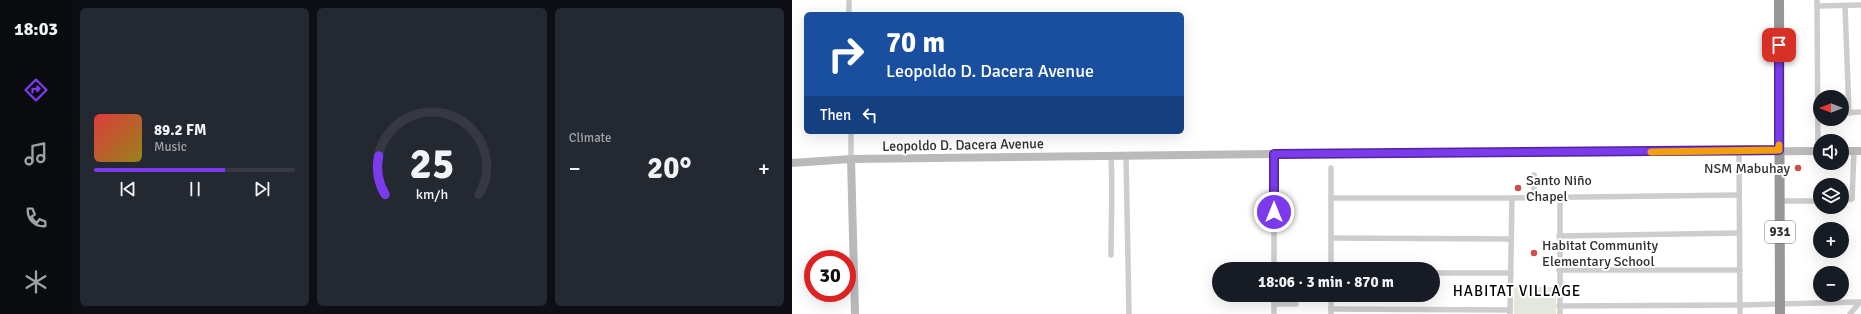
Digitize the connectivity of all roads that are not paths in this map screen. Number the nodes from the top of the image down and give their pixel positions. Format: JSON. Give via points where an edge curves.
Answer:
{"nodes":[{"id":1,"x":849,"y":0,"type":"edge"},
{"id":2,"x":1779,"y":0,"type":"edge"},
{"id":3,"x":1817,"y":3,"type":"edge"},
{"id":4,"x":1861,"y":5,"type":"edge"},
{"id":5,"x":1846,"y":6,"type":"junction"},
{"id":6,"x":849,"y":12,"type":"edge"},
{"id":7,"x":1819,"y":90,"type":"edge"},
{"id":8,"x":1848,"y":90,"type":"edge"},
{"id":9,"x":1861,"y":112,"type":"edge"},
{"id":10,"x":1849,"y":113,"type":"edge"},
{"id":11,"x":851,"y":134,"type":"edge"},
{"id":12,"x":1779,"y":150,"type":"junction"},
{"id":13,"x":1739,"y":151,"type":"junction"},
{"id":14,"x":1813,"y":151,"type":"edge"},
{"id":15,"x":1858,"y":151,"type":"edge"},
{"id":16,"x":1274,"y":154,"type":"junction"},
{"id":17,"x":1111,"y":156,"type":"junction"},
{"id":18,"x":1126,"y":156,"type":"junction"},
{"id":19,"x":851,"y":159,"type":"junction"},
{"id":20,"x":792,"y":162,"type":"edge"},
{"id":21,"x":1332,"y":168,"type":"dead end"},
{"id":22,"x":1534,"y":175,"type":"dead end"},
{"id":23,"x":1739,"y":195,"type":"junction"},
{"id":24,"x":1534,"y":197,"type":"junction"},
{"id":25,"x":1560,"y":197,"type":"junction"},
{"id":26,"x":1331,"y":198,"type":"junction"},
{"id":27,"x":1512,"y":198,"type":"junction"},
{"id":28,"x":1849,"y":199,"type":"edge"},
{"id":29,"x":1780,"y":201,"type":"junction"},
{"id":30,"x":1813,"y":201,"type":"edge"},
{"id":31,"x":1740,"y":233,"type":"junction"},
{"id":32,"x":1559,"y":236,"type":"junction"},
{"id":33,"x":1332,"y":238,"type":"junction"},
{"id":34,"x":1511,"y":239,"type":"junction"},
{"id":35,"x":1111,"y":255,"type":"dead end"},
{"id":36,"x":1274,"y":262,"type":"edge"},
{"id":37,"x":1331,"y":262,"type":"edge"},
{"id":38,"x":1559,"y":270,"type":"junction"},
{"id":39,"x":1740,"y":270,"type":"junction"},
{"id":40,"x":1440,"y":273,"type":"edge"},
{"id":41,"x":1511,"y":273,"type":"junction"},
{"id":42,"x":1861,"y":302,"type":"edge"},
{"id":43,"x":1274,"y":304,"type":"joint"},
{"id":44,"x":1296,"y":304,"type":"dead end"},
{"id":45,"x":1740,"y":305,"type":"junction"},
{"id":46,"x":1559,"y":306,"type":"junction"},
{"id":47,"x":1780,"y":309,"type":"edge"},
{"id":48,"x":1331,"y":311,"type":"edge"},
{"id":49,"x":1510,"y":312,"type":"edge"},
{"id":50,"x":855,"y":314,"type":"edge"},
{"id":51,"x":1129,"y":314,"type":"edge"},
{"id":52,"x":1274,"y":314,"type":"edge"},
{"id":53,"x":1560,"y":314,"type":"edge"},
{"id":54,"x":1740,"y":314,"type":"edge"},
{"id":55,"x":1850,"y":314,"type":"edge"}],
"edges":[{"from":1,"to":6,"type":"street"},
{"from":2,"to":12,"type":"highway","number":"931"},
{"from":3,"to":5,"type":"street"},
{"from":3,"to":7,"type":"street"},
{"from":4,"to":5,"type":"street"},
{"from":5,"to":8,"type":"street"},
{"from":9,"to":10,"type":"street"},
{"from":11,"to":19,"type":"street"},
{"from":12,"to":13,"type":"main road","name":"Leopoldo D. Dacera Avenue"},
{"from":12,"to":14,"type":"main road","name":"Leopoldo D. Dacera Avenue"},
{"from":12,"to":29,"type":"highway","number":"931"},
{"from":13,"to":16,"type":"main road","name":"Leopoldo D. Dacera Avenue"},
{"from":13,"to":23,"type":"street"},
{"from":15,"to":28,"type":"street","via":[[1852,199]]},
{"from":16,"to":18,"type":"main road","name":"Leopoldo D. Dacera Avenue"},
{"from":16,"to":36,"type":"street"},
{"from":17,"to":18,"type":"main road","name":"Leopoldo D. Dacera Avenue"},
{"from":17,"to":19,"type":"main road","name":"Leopoldo D. Dacera Avenue"},
{"from":17,"to":35,"type":"street"},
{"from":18,"to":51,"type":"street"},
{"from":19,"to":20,"type":"main road","name":"Leopoldo D. Dacera Avenue"},
{"from":19,"to":50,"type":"main road"},
{"from":21,"to":26,"type":"street"},
{"from":22,"to":24,"type":"street"},
{"from":23,"to":25,"type":"street"},
{"from":23,"to":31,"type":"street"},
{"from":24,"to":25,"type":"street"},
{"from":24,"to":27,"type":"street"},
{"from":25,"to":32,"type":"street"},
{"from":26,"to":27,"type":"street"},
{"from":26,"to":33,"type":"street"},
{"from":27,"to":34,"type":"street"},
{"from":29,"to":30,"type":"street"},
{"from":29,"to":47,"type":"highway","number":"931"},
{"from":31,"to":32,"type":"street"},
{"from":31,"to":39,"type":"street"},
{"from":32,"to":38,"type":"street"},
{"from":33,"to":34,"type":"street"},
{"from":33,"to":37,"type":"street"},
{"from":34,"to":41,"type":"street"},
{"from":38,"to":39,"type":"street"},
{"from":38,"to":46,"type":"street"},
{"from":39,"to":45,"type":"street"},
{"from":40,"to":41,"type":"street"},
{"from":41,"to":49,"type":"street"},
{"from":42,"to":47,"type":"street"},
{"from":42,"to":55,"type":"street"},
{"from":43,"to":44,"type":"street"},
{"from":43,"to":52,"type":"street"},
{"from":45,"to":46,"type":"street"},
{"from":45,"to":47,"type":"street"},
{"from":45,"to":54,"type":"street"},
{"from":46,"to":53,"type":"street"},
{"from":48,"to":49,"type":"street"}]}
